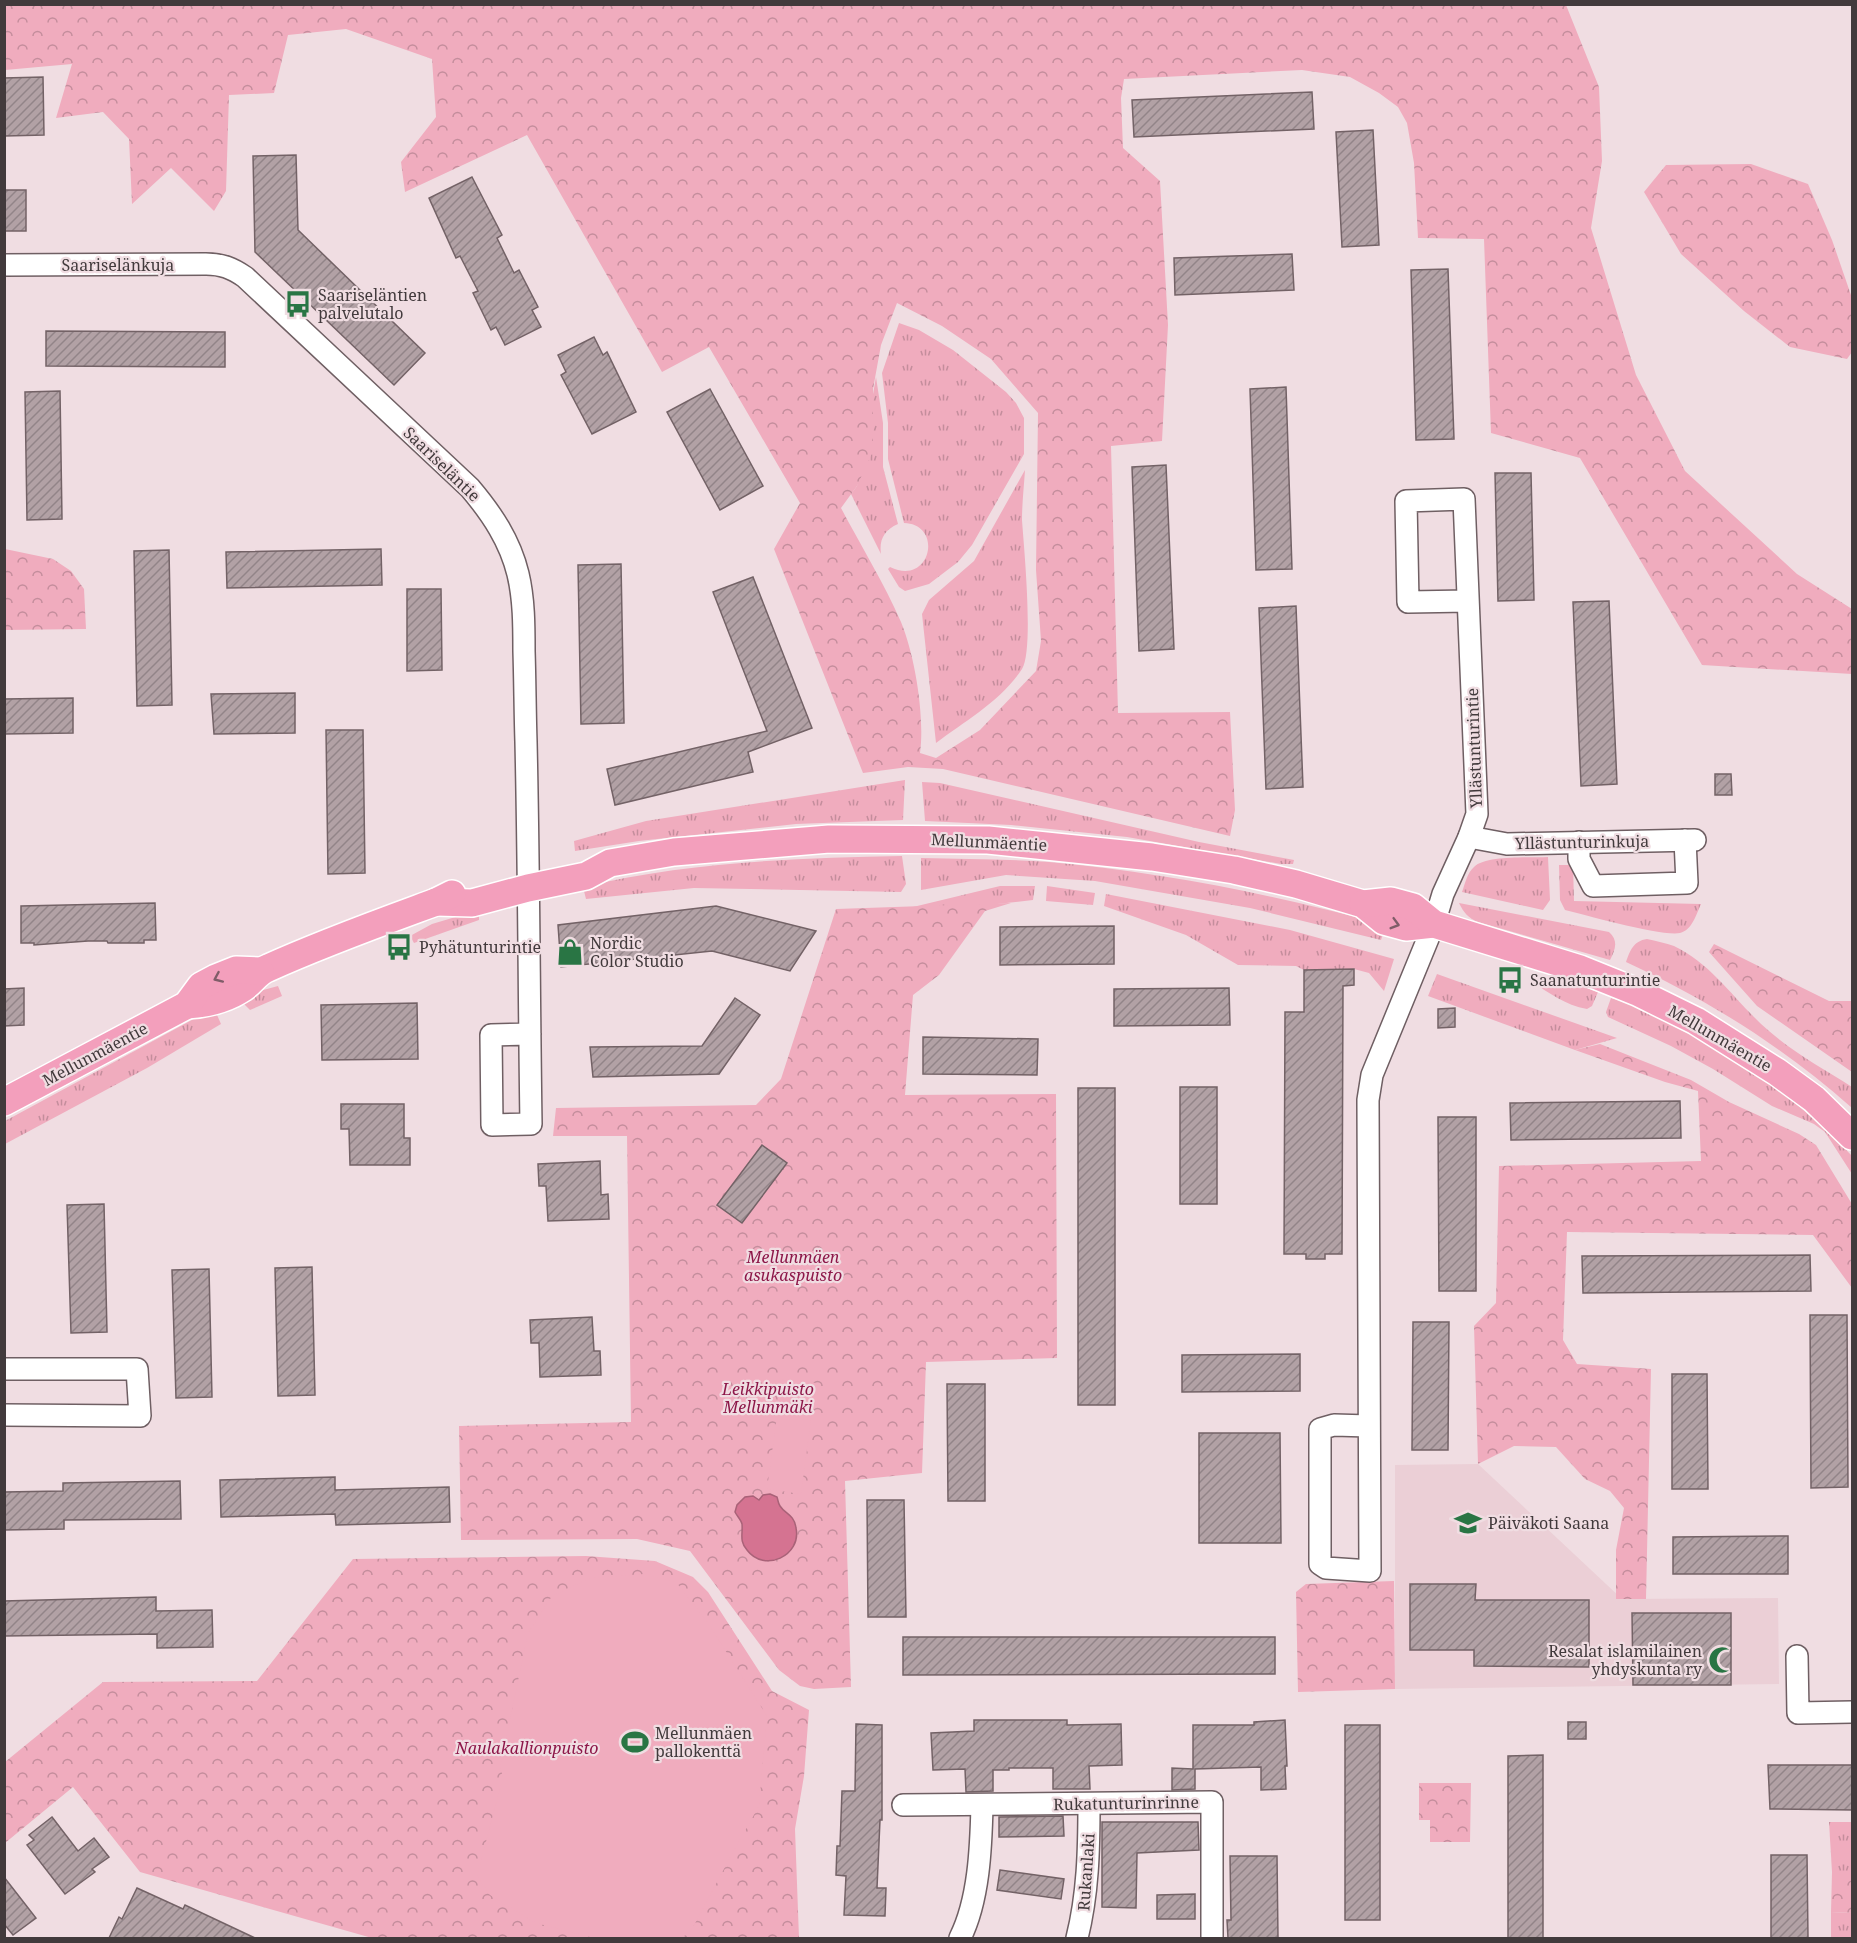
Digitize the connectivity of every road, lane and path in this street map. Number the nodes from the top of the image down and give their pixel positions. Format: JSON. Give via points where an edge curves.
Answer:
{"nodes":[{"id":1,"x":4,"y":265,"type":"edge"},
{"id":2,"x":232,"y":268,"type":"joint"},
{"id":3,"x":1468,"y":601,"type":"junction"},
{"id":4,"x":1469,"y":837,"type":"junction"},
{"id":5,"x":1579,"y":842,"type":"junction"},
{"id":6,"x":528,"y":879,"type":"junction"},
{"id":7,"x":1434,"y":924,"type":"junction"},
{"id":8,"x":530,"y":1034,"type":"dead end"},
{"id":9,"x":4,"y":1102,"type":"edge"},
{"id":10,"x":1852,"y":1136,"type":"edge"},
{"id":11,"x":4,"y":1369,"type":"edge"},
{"id":12,"x":4,"y":1415,"type":"edge"},
{"id":13,"x":1369,"y":1426,"type":"junction"},
{"id":14,"x":1797,"y":1656,"type":"dead end"},
{"id":15,"x":1852,"y":1712,"type":"edge"},
{"id":16,"x":1089,"y":1804,"type":"junction"},
{"id":17,"x":903,"y":1805,"type":"dead end"},
{"id":18,"x":982,"y":1805,"type":"junction"},
{"id":19,"x":960,"y":1938,"type":"edge"},
{"id":20,"x":1077,"y":1938,"type":"edge"},
{"id":21,"x":1212,"y":1938,"type":"edge"}],
"edges":[{"from":1,"to":2,"type":"street","name":"Saariselänkuja","via":[[221,264]]},
{"from":2,"to":6,"type":"street","name":"Saariseläntie","via":[[470,488],[503,534],[519,577],[523,606]]},
{"from":3,"to":3,"type":"street","name":"Yllästunturintie","via":[[1464,499],[1406,501],[1407,602]]},
{"from":3,"to":4,"type":"street","name":"Yllästunturintie","via":[[1477,814]]},
{"from":4,"to":5,"type":"street","name":"Yllästunturinkuja","via":[[1507,844]]},
{"from":4,"to":7,"type":"street","name":"Yllästunturintie"},
{"from":5,"to":5,"type":"street","name":"Yllästunturinkuja","via":[[1690,840],[1687,883],[1593,886],[1579,859]]},
{"from":6,"to":7,"type":"main road","name":"Mellunmäentie","via":[[582,859],[610,863],[674,852],[829,839],[988,840],[1210,866],[1296,884],[1363,904],[1391,901],[1413,907]]},
{"from":6,"to":8,"type":"street"},
{"from":6,"to":9,"type":"main road","name":"Mellunmäentie","via":[[472,903],[436,902],[260,971],[236,970],[216,978],[201,986],[186,1005]]},
{"from":7,"to":10,"type":"main road","name":"Mellunmäentie","via":[[1580,969],[1696,1021],[1814,1099]]},
{"from":7,"to":13,"type":"street","via":[[1377,1064],[1368,1100]]},
{"from":11,"to":12,"type":"street","via":[[137,1369],[140,1416]]},
{"from":13,"to":13,"type":"street","via":[[1370,1571],[1326,1568],[1320,1564],[1320,1429],[1334,1425]]},
{"from":14,"to":15,"type":"street","via":[[1798,1713]]},
{"from":16,"to":18,"type":"street","name":"Rukatunturinrinne"},
{"from":16,"to":20,"type":"street","name":"Rukanlaki","via":[[1089,1870]]},
{"from":16,"to":21,"type":"street","name":"Rukatunturinrinne","via":[[1212,1802]]},
{"from":17,"to":18,"type":"street","name":"Rukatunturinrinne"},
{"from":18,"to":19,"type":"street","via":[[980,1858]]}]}
